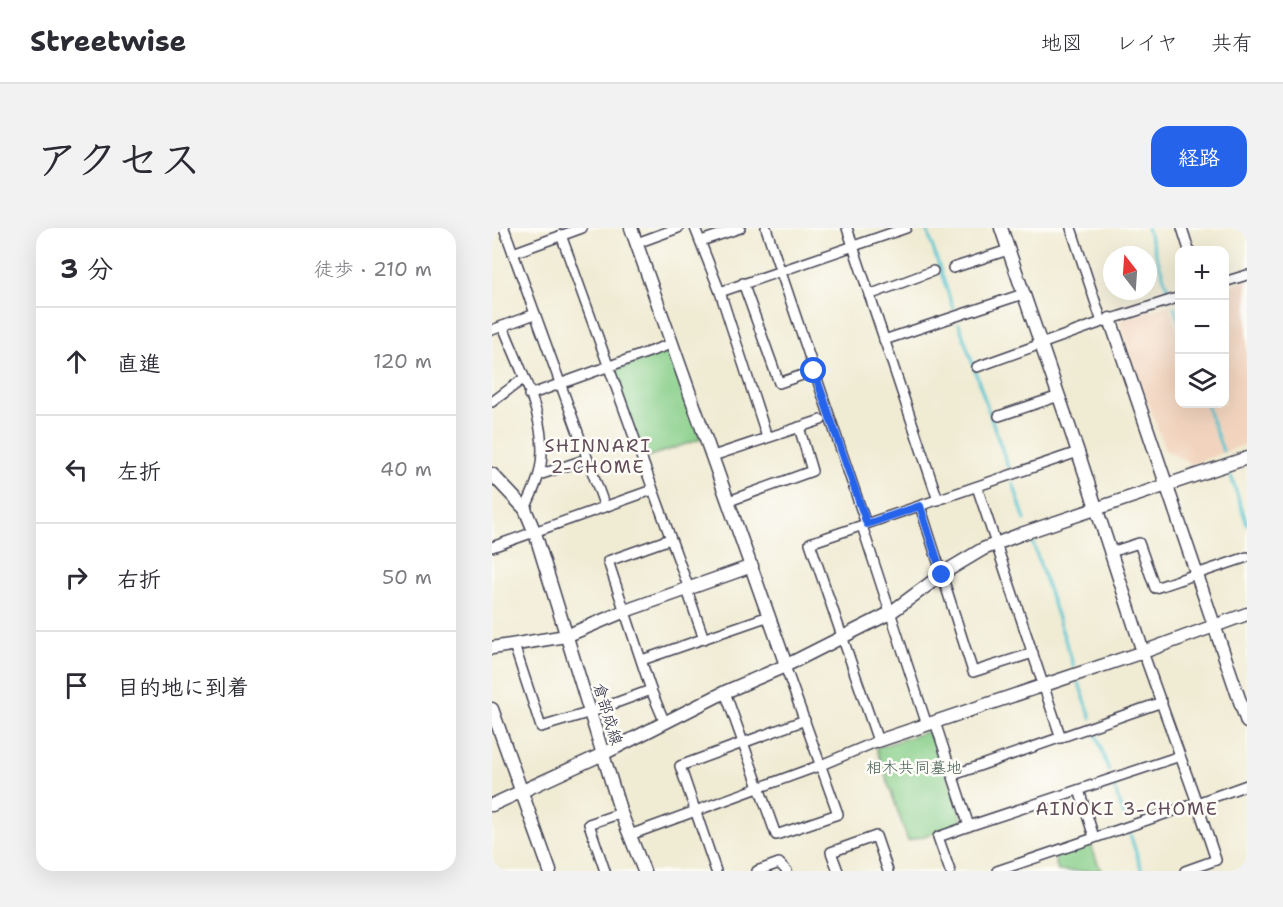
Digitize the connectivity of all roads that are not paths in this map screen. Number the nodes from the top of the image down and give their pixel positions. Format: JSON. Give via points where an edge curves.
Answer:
{"nodes":[{"id":1,"x":504,"y":228,"type":"edge"},
{"id":2,"x":582,"y":228,"type":"edge"},
{"id":3,"x":631,"y":228,"type":"edge"},
{"id":4,"x":678,"y":228,"type":"edge"},
{"id":5,"x":695,"y":228,"type":"edge"},
{"id":6,"x":740,"y":228,"type":"edge"},
{"id":7,"x":766,"y":228,"type":"edge"},
{"id":8,"x":847,"y":228,"type":"edge"},
{"id":9,"x":906,"y":228,"type":"edge"},
{"id":10,"x":1001,"y":228,"type":"edge"},
{"id":11,"x":1071,"y":228,"type":"edge"},
{"id":12,"x":1182,"y":228,"type":"edge"},
{"id":13,"x":561,"y":236,"type":"junction"},
{"id":14,"x":701,"y":241,"type":"junction"},
{"id":15,"x":637,"y":243,"type":"junction"},
{"id":16,"x":854,"y":246,"type":"junction"},
{"id":17,"x":1188,"y":246,"type":"edge"},
{"id":18,"x":1008,"y":250,"type":"junction"},
{"id":19,"x":513,"y":253,"type":"junction"},
{"id":20,"x":952,"y":268,"type":"dead end"},
{"id":21,"x":780,"y":270,"type":"junction"},
{"id":22,"x":933,"y":271,"type":"dead end"},
{"id":23,"x":1247,"y":275,"type":"edge"},
{"id":24,"x":1229,"y":280,"type":"edge"},
{"id":25,"x":743,"y":283,"type":"junction"},
{"id":26,"x":720,"y":292,"type":"junction"},
{"id":27,"x":869,"y":294,"type":"junction"},
{"id":28,"x":1023,"y":294,"type":"junction"},
{"id":29,"x":1175,"y":298,"type":"edge"},
{"id":30,"x":535,"y":314,"type":"junction"},
{"id":31,"x":1106,"y":321,"type":"junction"},
{"id":32,"x":503,"y":326,"type":"junction"},
{"id":33,"x":492,"y":330,"type":"edge"},
{"id":34,"x":884,"y":340,"type":"junction"},
{"id":35,"x":671,"y":344,"type":"junction"},
{"id":36,"x":1041,"y":345,"type":"junction"},
{"id":37,"x":607,"y":367,"type":"junction"},
{"id":38,"x":976,"y":368,"type":"dead end"},
{"id":39,"x":814,"y":371,"type":"junction"},
{"id":40,"x":523,"y":379,"type":"junction"},
{"id":41,"x":561,"y":384,"type":"junction"},
{"id":42,"x":529,"y":394,"type":"junction"},
{"id":43,"x":1059,"y":396,"type":"junction"},
{"id":44,"x":492,"y":402,"type":"edge"},
{"id":45,"x":999,"y":416,"type":"dead end"},
{"id":46,"x":820,"y":420,"type":"dead end"},
{"id":47,"x":799,"y":426,"type":"junction"},
{"id":48,"x":767,"y":437,"type":"junction"},
{"id":49,"x":1078,"y":452,"type":"junction"},
{"id":50,"x":713,"y":456,"type":"junction"},
{"id":51,"x":1247,"y":458,"type":"edge"},
{"id":52,"x":587,"y":459,"type":"junction"},
{"id":53,"x":492,"y":474,"type":"edge"},
{"id":54,"x":539,"y":475,"type":"junction"},
{"id":55,"x":1168,"y":486,"type":"junction"},
{"id":56,"x":977,"y":487,"type":"junction"},
{"id":57,"x":652,"y":490,"type":"junction"},
{"id":58,"x":938,"y":500,"type":"junction"},
{"id":59,"x":729,"y":501,"type":"junction"},
{"id":60,"x":920,"y":506,"type":"junction"},
{"id":61,"x":605,"y":507,"type":"junction"},
{"id":62,"x":525,"y":509,"type":"junction"},
{"id":63,"x":1097,"y":510,"type":"junction"},
{"id":64,"x":864,"y":525,"type":"junction"},
{"id":65,"x":535,"y":533,"type":"junction"},
{"id":66,"x":670,"y":539,"type":"junction"},
{"id":67,"x":996,"y":544,"type":"junction"},
{"id":68,"x":492,"y":547,"type":"edge"},
{"id":69,"x":1111,"y":552,"type":"junction"},
{"id":70,"x":1247,"y":557,"type":"edge"},
{"id":71,"x":752,"y":566,"type":"junction"},
{"id":72,"x":1198,"y":574,"type":"junction"},
{"id":73,"x":942,"y":575,"type":"junction"},
{"id":74,"x":688,"y":590,"type":"junction"},
{"id":75,"x":626,"y":610,"type":"junction"},
{"id":76,"x":890,"y":613,"type":"junction"},
{"id":77,"x":1247,"y":614,"type":"edge"},
{"id":78,"x":769,"y":616,"type":"junction"},
{"id":79,"x":1215,"y":626,"type":"junction"},
{"id":80,"x":566,"y":636,"type":"junction"},
{"id":81,"x":842,"y":638,"type":"junction"},
{"id":82,"x":704,"y":639,"type":"junction"},
{"id":83,"x":514,"y":645,"type":"junction"},
{"id":84,"x":492,"y":648,"type":"edge"},
{"id":85,"x":1143,"y":652,"type":"junction"},
{"id":86,"x":1032,"y":653,"type":"junction"},
{"id":87,"x":642,"y":660,"type":"junction"},
{"id":88,"x":786,"y":665,"type":"junction"},
{"id":89,"x":1044,"y":686,"type":"junction"},
{"id":90,"x":651,"y":690,"type":"junction"},
{"id":91,"x":725,"y":692,"type":"junction"},
{"id":92,"x":1162,"y":702,"type":"junction"},
{"id":93,"x":492,"y":709,"type":"edge"},
{"id":94,"x":591,"y":712,"type":"junction"},
{"id":95,"x":805,"y":720,"type":"junction"},
{"id":96,"x":1247,"y":722,"type":"edge"},
{"id":97,"x":665,"y":723,"type":"junction"},
{"id":98,"x":931,"y":724,"type":"junction"},
{"id":99,"x":1061,"y":738,"type":"junction"},
{"id":100,"x":878,"y":741,"type":"junction"},
{"id":101,"x":743,"y":742,"type":"junction"},
{"id":102,"x":603,"y":754,"type":"junction"},
{"id":103,"x":1180,"y":756,"type":"junction"},
{"id":104,"x":821,"y":765,"type":"junction"},
{"id":105,"x":953,"y":775,"type":"junction"},
{"id":106,"x":1247,"y":785,"type":"edge"},
{"id":107,"x":759,"y":788,"type":"junction"},
{"id":108,"x":522,"y":790,"type":"junction"},
{"id":109,"x":1079,"y":790,"type":"junction"},
{"id":110,"x":1197,"y":803,"type":"junction"},
{"id":111,"x":492,"y":805,"type":"edge"},
{"id":112,"x":696,"y":811,"type":"junction"},
{"id":113,"x":621,"y":813,"type":"junction"},
{"id":114,"x":969,"y":826,"type":"junction"},
{"id":115,"x":630,"y":835,"type":"junction"},
{"id":116,"x":1094,"y":837,"type":"junction"},
{"id":117,"x":550,"y":871,"type":"edge"},
{"id":118,"x":605,"y":871,"type":"edge"},
{"id":119,"x":644,"y":871,"type":"edge"},
{"id":120,"x":716,"y":871,"type":"edge"},
{"id":121,"x":757,"y":871,"type":"edge"},
{"id":122,"x":787,"y":871,"type":"edge"},
{"id":123,"x":838,"y":871,"type":"edge"},
{"id":124,"x":888,"y":871,"type":"edge"},
{"id":125,"x":950,"y":871,"type":"edge"},
{"id":126,"x":997,"y":871,"type":"edge"},
{"id":127,"x":1185,"y":871,"type":"edge"}],
"edges":[{"from":1,"to":19,"type":"street"},
{"from":2,"to":13,"type":"street"},
{"from":3,"to":15,"type":"street"},
{"from":4,"to":15,"type":"street"},
{"from":5,"to":14,"type":"street"},
{"from":6,"to":14,"type":"street"},
{"from":7,"to":21,"type":"street"},
{"from":8,"to":16,"type":"street"},
{"from":9,"to":16,"type":"street"},
{"from":10,"to":18,"type":"street"},
{"from":11,"to":31,"type":"street"},
{"from":12,"to":17,"type":"street"},
{"from":13,"to":19,"type":"street"},
{"from":13,"to":37,"type":"street"},
{"from":14,"to":26,"type":"street"},
{"from":15,"to":35,"type":"street"},
{"from":16,"to":21,"type":"street"},
{"from":16,"to":27,"type":"street"},
{"from":18,"to":20,"type":"street"},
{"from":18,"to":28,"type":"street"},
{"from":19,"to":30,"type":"street"},
{"from":21,"to":25,"type":"street"},
{"from":21,"to":39,"type":"street"},
{"from":22,"to":27,"type":"street"},
{"from":23,"to":24,"type":"street"},
{"from":25,"to":26,"type":"street"},
{"from":25,"to":39,"type":"street","via":[[779,382]]},
{"from":26,"to":48,"type":"street"},
{"from":27,"to":34,"type":"street"},
{"from":28,"to":34,"type":"street"},
{"from":28,"to":36,"type":"street"},
{"from":29,"to":31,"type":"street"},
{"from":30,"to":32,"type":"street"},
{"from":30,"to":41,"type":"street"},
{"from":31,"to":36,"type":"street"},
{"from":31,"to":55,"type":"street"},
{"from":32,"to":33,"type":"street"},
{"from":32,"to":40,"type":"street"},
{"from":34,"to":58,"type":"street"},
{"from":35,"to":37,"type":"street"},
{"from":35,"to":50,"type":"street"},
{"from":36,"to":38,"type":"street"},
{"from":36,"to":43,"type":"street"},
{"from":37,"to":41,"type":"street"},
{"from":37,"to":57,"type":"street"},
{"from":39,"to":64,"type":"street"},
{"from":40,"to":42,"type":"street"},
{"from":40,"to":44,"type":"street"},
{"from":41,"to":42,"type":"street"},
{"from":41,"to":52,"type":"street"},
{"from":42,"to":54,"type":"street","via":[[540,420]]},
{"from":43,"to":45,"type":"street"},
{"from":43,"to":49,"type":"street"},
{"from":46,"to":47,"type":"street"},
{"from":47,"to":48,"type":"street"},
{"from":47,"to":59,"type":"street","via":[[812,471]]},
{"from":48,"to":50,"type":"street"},
{"from":49,"to":56,"type":"street"},
{"from":49,"to":63,"type":"street"},
{"from":50,"to":59,"type":"street"},
{"from":51,"to":55,"type":"street"},
{"from":52,"to":54,"type":"street"},
{"from":52,"to":61,"type":"street"},
{"from":53,"to":62,"type":"street"},
{"from":54,"to":62,"type":"street"},
{"from":55,"to":63,"type":"street"},
{"from":55,"to":72,"type":"street"},
{"from":56,"to":58,"type":"street"},
{"from":56,"to":67,"type":"street"},
{"from":57,"to":61,"type":"street"},
{"from":57,"to":66,"type":"street"},
{"from":58,"to":60,"type":"street"},
{"from":59,"to":71,"type":"street"},
{"from":60,"to":64,"type":"street"},
{"from":60,"to":73,"type":"street"},
{"from":61,"to":65,"type":"street"},
{"from":62,"to":65,"type":"street","name":"倉部成線"},
{"from":63,"to":67,"type":"street"},
{"from":63,"to":69,"type":"street"},
{"from":64,"to":76,"type":"street"},
{"from":64,"to":81,"type":"street","via":[[810,543]]},
{"from":65,"to":68,"type":"street"},
{"from":65,"to":80,"type":"street","name":"倉部成線"},
{"from":66,"to":74,"type":"street"},
{"from":66,"to":75,"type":"street","via":[[608,561]]},
{"from":67,"to":73,"type":"street"},
{"from":67,"to":86,"type":"street"},
{"from":69,"to":72,"type":"street","via":[[1139,543],[1155,588]]},
{"from":69,"to":85,"type":"street"},
{"from":70,"to":72,"type":"street"},
{"from":71,"to":74,"type":"street"},
{"from":71,"to":78,"type":"street"},
{"from":72,"to":79,"type":"street"},
{"from":73,"to":76,"type":"street"},
{"from":73,"to":86,"type":"street","via":[[974,672]]},
{"from":74,"to":75,"type":"street"},
{"from":74,"to":82,"type":"street"},
{"from":75,"to":80,"type":"street"},
{"from":75,"to":87,"type":"street"},
{"from":76,"to":81,"type":"street"},
{"from":76,"to":98,"type":"street"},
{"from":77,"to":79,"type":"street"},
{"from":78,"to":82,"type":"street"},
{"from":78,"to":88,"type":"street"},
{"from":79,"to":85,"type":"street"},
{"from":79,"to":96,"type":"street"},
{"from":80,"to":83,"type":"street"},
{"from":80,"to":94,"type":"street","name":"倉部成線"},
{"from":81,"to":88,"type":"street"},
{"from":81,"to":100,"type":"street"},
{"from":82,"to":87,"type":"street"},
{"from":83,"to":84,"type":"street"},
{"from":83,"to":94,"type":"street","via":[[541,728]]},
{"from":85,"to":89,"type":"street"},
{"from":85,"to":92,"type":"street"},
{"from":86,"to":89,"type":"street"},
{"from":87,"to":90,"type":"street"},
{"from":88,"to":91,"type":"street"},
{"from":88,"to":95,"type":"street"},
{"from":89,"to":98,"type":"street"},
{"from":89,"to":99,"type":"street"},
{"from":90,"to":94,"type":"street"},
{"from":90,"to":97,"type":"street"},
{"from":91,"to":97,"type":"street"},
{"from":91,"to":101,"type":"street"},
{"from":92,"to":99,"type":"street"},
{"from":92,"to":103,"type":"street"},
{"from":93,"to":108,"type":"street"},
{"from":94,"to":102,"type":"street","name":"倉部成線"},
{"from":95,"to":101,"type":"street"},
{"from":95,"to":104,"type":"street"},
{"from":97,"to":102,"type":"street"},
{"from":98,"to":100,"type":"street"},
{"from":98,"to":105,"type":"street"},
{"from":99,"to":105,"type":"street"},
{"from":100,"to":104,"type":"street"},
{"from":101,"to":107,"type":"street"},
{"from":101,"to":112,"type":"street","via":[[680,766]]},
{"from":102,"to":108,"type":"street"},
{"from":102,"to":113,"type":"street","name":"倉部成線"},
{"from":103,"to":109,"type":"street"},
{"from":103,"to":110,"type":"street"},
{"from":104,"to":107,"type":"street"},
{"from":104,"to":107,"type":"street","via":[[837,814],[776,835]]},
{"from":105,"to":114,"type":"street"},
{"from":106,"to":110,"type":"street"},
{"from":107,"to":112,"type":"street"},
{"from":108,"to":111,"type":"street"},
{"from":108,"to":117,"type":"street"},
{"from":109,"to":114,"type":"street"},
{"from":109,"to":116,"type":"street"},
{"from":110,"to":116,"type":"street"},
{"from":110,"to":127,"type":"street","via":[[1216,860]]},
{"from":112,"to":115,"type":"street"},
{"from":112,"to":120,"type":"street"},
{"from":113,"to":115,"type":"street","name":"倉部成線"},
{"from":113,"to":118,"type":"street","via":[[589,824]]},
{"from":114,"to":125,"type":"street","via":[[938,837]]},
{"from":115,"to":119,"type":"street","name":"倉部成線"},
{"from":116,"to":126,"type":"street"},
{"from":121,"to":122,"type":"street","via":[[779,863]]},
{"from":123,"to":124,"type":"street","via":[[831,852],[876,836]]}]}
